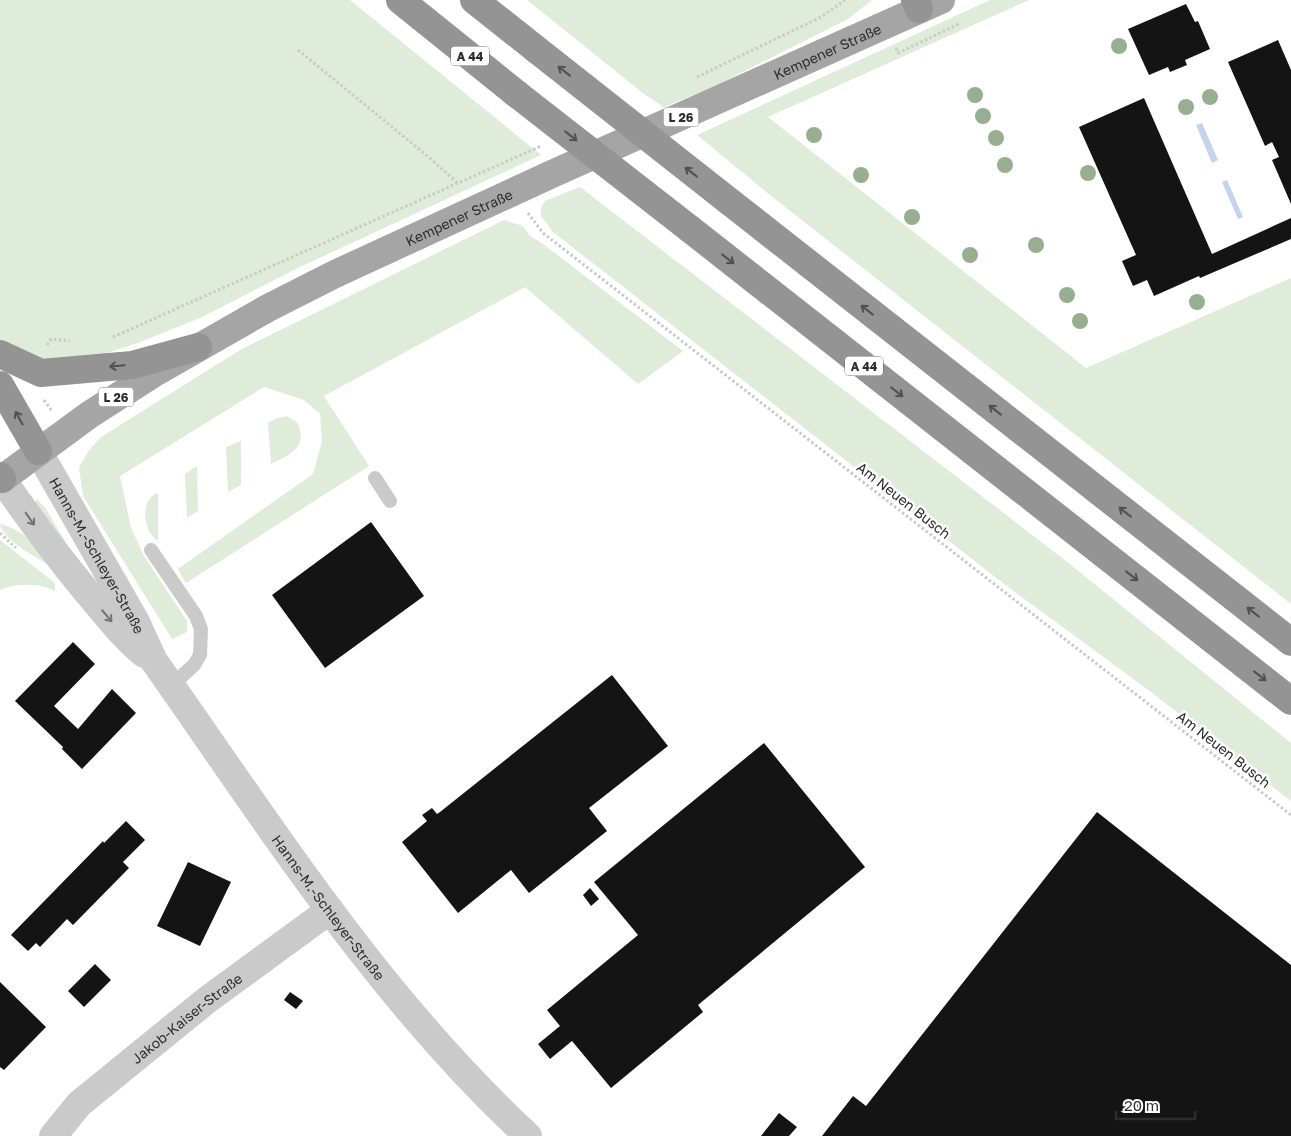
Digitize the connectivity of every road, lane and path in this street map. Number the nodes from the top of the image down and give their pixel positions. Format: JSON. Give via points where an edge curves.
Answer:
{"nodes":[{"id":1,"x":380,"y":0,"type":"edge"},
{"id":2,"x":400,"y":0,"type":"edge"},
{"id":3,"x":474,"y":0,"type":"edge"},
{"id":4,"x":497,"y":0,"type":"edge"},
{"id":5,"x":845,"y":0,"type":"edge"},
{"id":6,"x":925,"y":3,"type":"edge"},
{"id":7,"x":422,"y":18,"type":"junction"},
{"id":8,"x":298,"y":50,"type":"dead end"},
{"id":9,"x":537,"y":50,"type":"junction"},
{"id":10,"x":693,"y":79,"type":"dead end"},
{"id":11,"x":549,"y":143,"type":"dead end"},
{"id":12,"x":458,"y":183,"type":"junction"},
{"id":13,"x":518,"y":190,"type":"junction"},
{"id":14,"x":485,"y":205,"type":"junction"},
{"id":15,"x":108,"y":339,"type":"dead end"},
{"id":16,"x":79,"y":342,"type":"dead end"},
{"id":17,"x":198,"y":347,"type":"junction"},
{"id":18,"x":0,"y":354,"type":"edge"},
{"id":19,"x":40,"y":373,"type":"junction"},
{"id":20,"x":0,"y":385,"type":"edge"},
{"id":21,"x":38,"y":452,"type":"junction"},
{"id":22,"x":1,"y":478,"type":"edge"},
{"id":23,"x":374,"y":478,"type":"dead end"},
{"id":24,"x":390,"y":501,"type":"dead end"},
{"id":25,"x":151,"y":550,"type":"dead end"},
{"id":26,"x":1291,"y":642,"type":"edge"},
{"id":27,"x":154,"y":661,"type":"junction"},
{"id":28,"x":171,"y":686,"type":"junction"},
{"id":29,"x":1291,"y":701,"type":"edge"},
{"id":30,"x":1291,"y":815,"type":"edge"},
{"id":31,"x":330,"y":910,"type":"junction"},
{"id":32,"x":54,"y":1136,"type":"edge"},
{"id":33,"x":528,"y":1136,"type":"edge"}],
"edges":[{"from":1,"to":7,"type":"highway"},
{"from":2,"to":7,"type":"highway","number":"A 44"},
{"from":3,"to":9,"type":"highway"},
{"from":4,"to":9,"type":"highway"},
{"from":5,"to":10,"type":"path","via":[[821,17]]},
{"from":6,"to":13,"type":"main road","name":"Kempener Straße","number":"L 26"},
{"from":7,"to":29,"type":"highway","number":"A 44","one_way":true,"bridge":true},
{"from":8,"to":12,"type":"path"},
{"from":26,"to":9,"type":"highway","one_way":true,"bridge":true},
{"from":11,"to":12,"type":"path"},
{"from":12,"to":14,"type":"path"},
{"from":12,"to":15,"type":"path"},
{"from":13,"to":14,"type":"main road","name":"Kempener Straße","number":"L 26"},
{"from":13,"to":30,"type":"path","name":"Am Neuen Busch","via":[[542,233]]},
{"from":14,"to":17,"type":"main road","name":"Kempener Straße","number":"L 26","via":[[336,274]]},
{"from":16,"to":19,"type":"path","via":[[51,339],[45,348]]},
{"from":17,"to":19,"type":"highway","one_way":true,"via":[[132,365]]},
{"from":17,"to":21,"type":"main road","name":"Kempener Straße","number":"L 26","via":[[110,401]]},
{"from":18,"to":19,"type":"highway"},
{"from":21,"to":20,"type":"highway","one_way":true},
{"from":21,"to":22,"type":"main road","name":"Kempener Straße","number":"L 26"},
{"from":21,"to":27,"type":"street","name":"Hanns-M.-Schleyer-Straße","via":[[136,622]]},
{"from":22,"to":27,"type":"street","name":"Hanns-M.-Schleyer-Straße","one_way":true,"via":[[75,579],[125,638]]},
{"from":23,"to":24,"type":"lane"},
{"from":25,"to":28,"type":"lane","via":[[196,616],[201,629],[200,655]]},
{"from":27,"to":28,"type":"street","name":"Hanns-M.-Schleyer-Straße"},
{"from":28,"to":31,"type":"street","name":"Hanns-M.-Schleyer-Straße"},
{"from":31,"to":32,"type":"street","name":"Jakob-Kaiser-Straße","via":[[207,1000],[79,1104]]},
{"from":31,"to":33,"type":"street","name":"Hanns-M.-Schleyer-Straße","via":[[430,1036]]}]}
